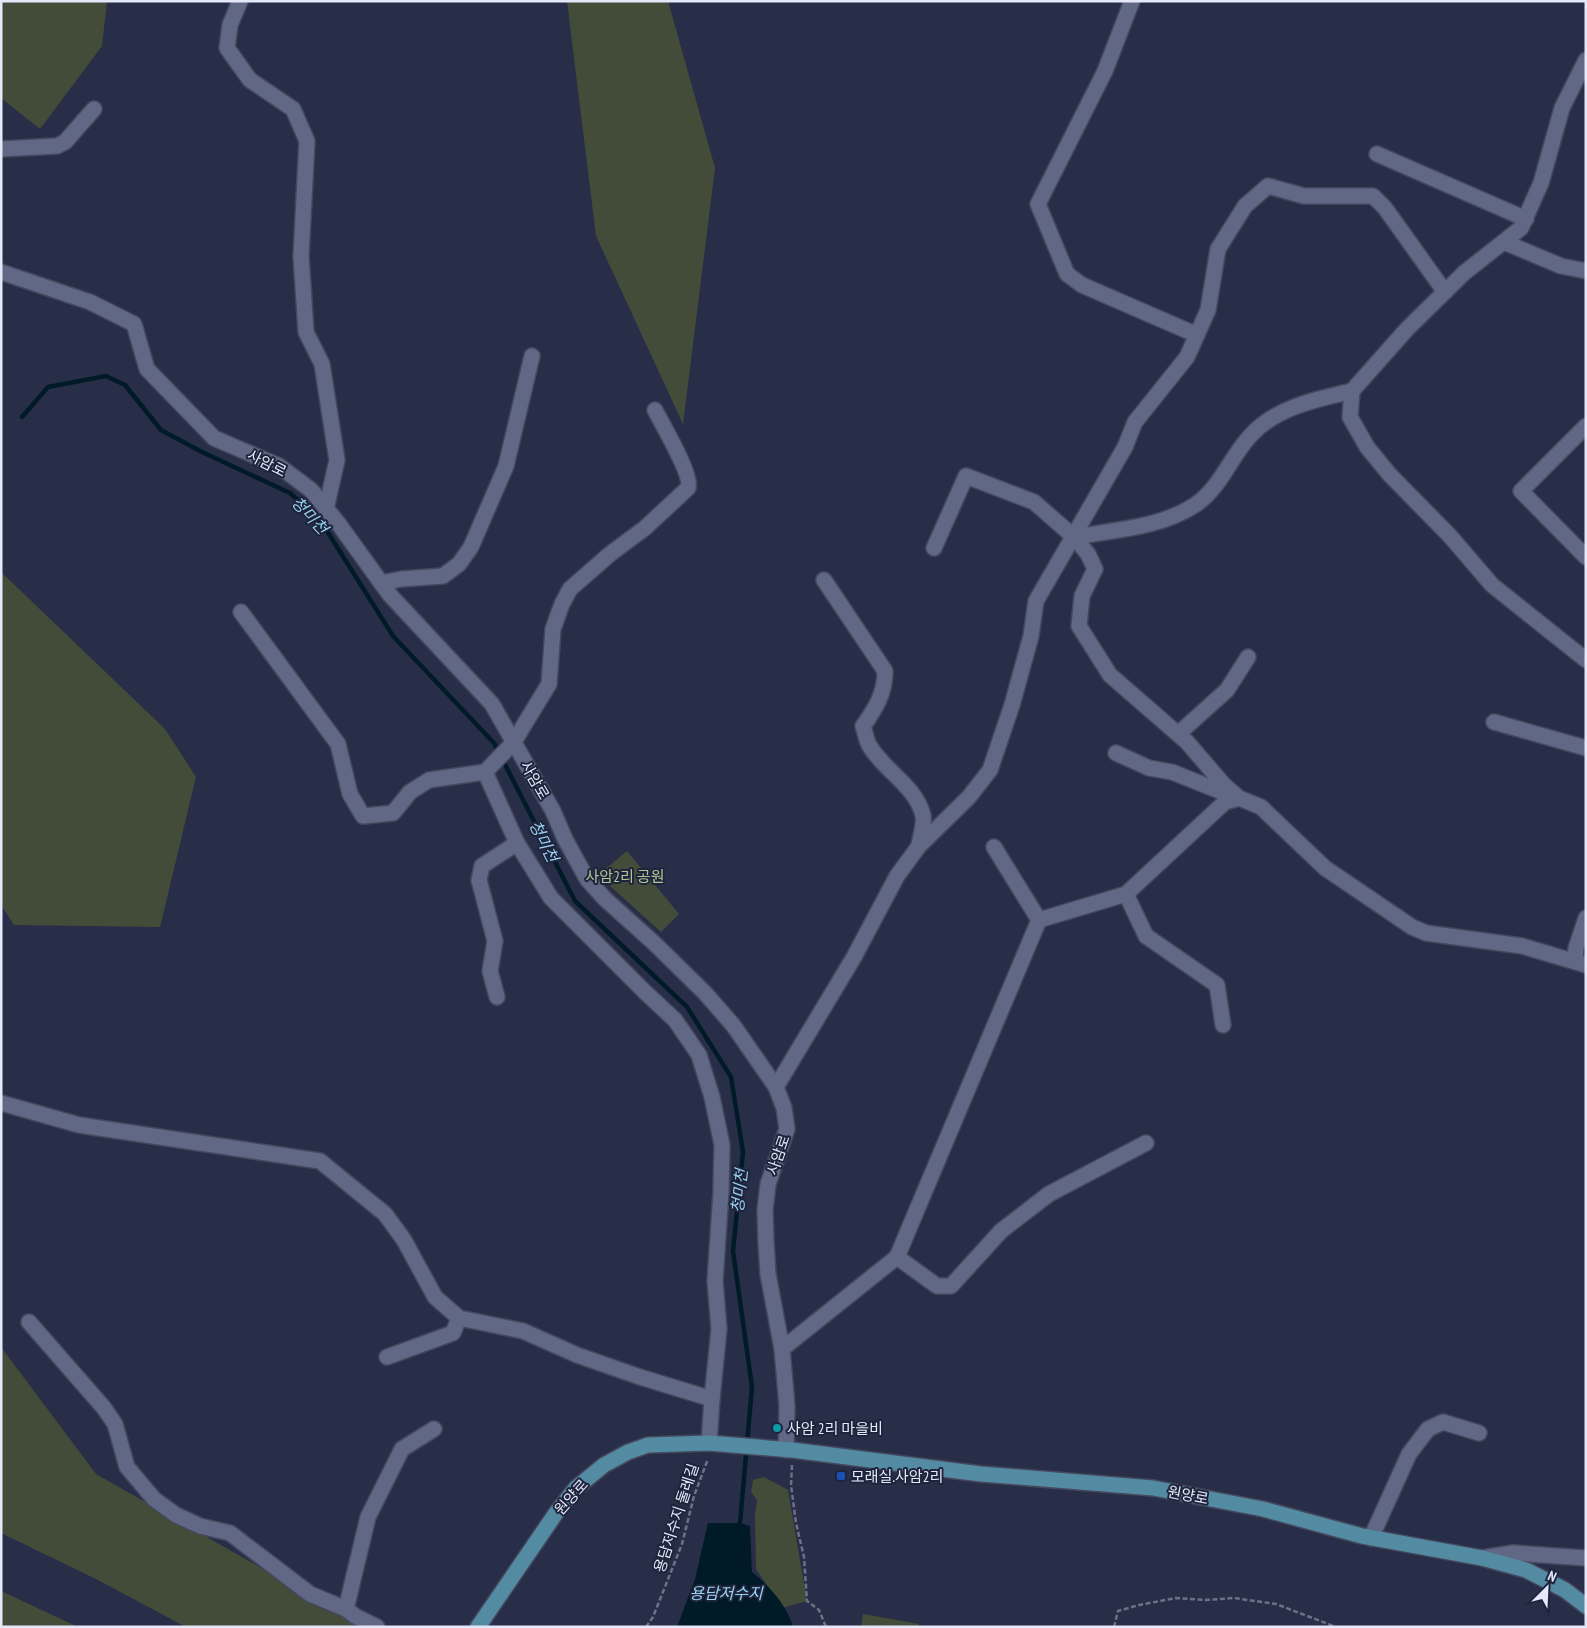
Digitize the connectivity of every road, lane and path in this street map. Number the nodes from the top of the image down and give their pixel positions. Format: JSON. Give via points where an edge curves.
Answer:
{"nodes":[{"id":1,"x":240,"y":1,"type":"edge"},
{"id":2,"x":1132,"y":1,"type":"edge"},
{"id":3,"x":1586,"y":60,"type":"edge"},
{"id":4,"x":94,"y":109,"type":"dead end"},
{"id":5,"x":1,"y":149,"type":"edge"},
{"id":6,"x":1377,"y":154,"type":"dead end"},
{"id":7,"x":1526,"y":219,"type":"junction"},
{"id":8,"x":1504,"y":242,"type":"junction"},
{"id":9,"x":1586,"y":271,"type":"edge"},
{"id":10,"x":1,"y":272,"type":"edge"},
{"id":11,"x":1445,"y":292,"type":"junction"},
{"id":12,"x":1197,"y":335,"type":"junction"},
{"id":13,"x":532,"y":356,"type":"dead end"},
{"id":14,"x":1352,"y":391,"type":"junction"},
{"id":15,"x":654,"y":410,"type":"dead end"},
{"id":16,"x":1586,"y":426,"type":"edge"},
{"id":17,"x":326,"y":509,"type":"junction"},
{"id":18,"x":1074,"y":537,"type":"junction"},
{"id":19,"x":934,"y":548,"type":"dead end"},
{"id":20,"x":1586,"y":557,"type":"edge"},
{"id":21,"x":824,"y":580,"type":"dead end"},
{"id":22,"x":381,"y":584,"type":"junction"},
{"id":23,"x":241,"y":612,"type":"dead end"},
{"id":24,"x":1248,"y":657,"type":"dead end"},
{"id":25,"x":1586,"y":660,"type":"edge"},
{"id":26,"x":1494,"y":722,"type":"dead end"},
{"id":27,"x":1178,"y":734,"type":"junction"},
{"id":28,"x":513,"y":744,"type":"junction"},
{"id":29,"x":1586,"y":748,"type":"edge"},
{"id":30,"x":1116,"y":754,"type":"dead end"},
{"id":31,"x":484,"y":772,"type":"junction"},
{"id":32,"x":1239,"y":798,"type":"junction"},
{"id":33,"x":517,"y":843,"type":"junction"},
{"id":34,"x":919,"y":846,"type":"junction"},
{"id":35,"x":994,"y":847,"type":"dead end"},
{"id":36,"x":1126,"y":894,"type":"junction"},
{"id":37,"x":1586,"y":918,"type":"edge"},
{"id":38,"x":1039,"y":920,"type":"junction"},
{"id":39,"x":1580,"y":963,"type":"edge"},
{"id":40,"x":497,"y":997,"type":"dead end"},
{"id":41,"x":1223,"y":1025,"type":"dead end"},
{"id":42,"x":776,"y":1087,"type":"junction"},
{"id":43,"x":1,"y":1104,"type":"edge"},
{"id":44,"x":1146,"y":1143,"type":"dead end"},
{"id":45,"x":897,"y":1257,"type":"junction"},
{"id":46,"x":460,"y":1318,"type":"junction"},
{"id":47,"x":28,"y":1322,"type":"dead end"},
{"id":48,"x":782,"y":1349,"type":"junction"},
{"id":49,"x":387,"y":1357,"type":"dead end"},
{"id":50,"x":712,"y":1399,"type":"junction"},
{"id":51,"x":434,"y":1429,"type":"dead end"},
{"id":52,"x":1479,"y":1433,"type":"dead end"},
{"id":53,"x":711,"y":1443,"type":"junction"},
{"id":54,"x":784,"y":1450,"type":"junction"},
{"id":55,"x":1371,"y":1538,"type":"junction"},
{"id":56,"x":1482,"y":1558,"type":"junction"},
{"id":57,"x":1586,"y":1558,"type":"edge"},
{"id":58,"x":1586,"y":1606,"type":"edge"},
{"id":59,"x":346,"y":1609,"type":"junction"},
{"id":60,"x":377,"y":1627,"type":"edge"},
{"id":61,"x":478,"y":1627,"type":"edge"},
{"id":62,"x":646,"y":1627,"type":"edge"},
{"id":63,"x":826,"y":1627,"type":"edge"},
{"id":64,"x":1114,"y":1627,"type":"edge"},
{"id":65,"x":1336,"y":1627,"type":"edge"}],
"edges":[{"from":1,"to":17,"type":"street","via":[[230,25],[227,48],[250,80],[293,109],[307,141],[301,256],[306,332],[322,364],[337,460]]},
{"from":2,"to":12,"type":"street","via":[[1105,71],[1038,204],[1067,274],[1082,285]]},
{"from":3,"to":7,"type":"street","via":[[1562,108],[1541,183]]},
{"from":4,"to":5,"type":"street","via":[[65,142],[57,146]]},
{"from":6,"to":7,"type":"street"},
{"from":7,"to":8,"type":"street","via":[[1521,228]]},
{"from":8,"to":9,"type":"street","via":[[1561,266]]},
{"from":8,"to":11,"type":"street","via":[[1464,272]]},
{"from":10,"to":17,"type":"street","name":"사암로","via":[[90,302],[134,324],[147,370],[214,438],[279,466],[311,490]]},
{"from":11,"to":12,"type":"street","via":[[1373,196],[1304,196],[1268,186],[1245,206],[1218,249],[1208,310]]},
{"from":11,"to":14,"type":"street"},
{"from":12,"to":18,"type":"street","via":[[1187,358],[1135,422],[1125,447]]},
{"from":13,"to":22,"type":"street","via":[[506,466],[459,564],[443,576]]},
{"from":14,"to":18,"type":"street","via":[[1274,415],[1252,434],[1211,490],[1195,505],[1162,521]]},
{"from":14,"to":25,"type":"street","via":[[1350,418],[1384,468],[1492,585]]},
{"from":15,"to":28,"type":"street","via":[[686,470],[690,484],[645,528],[570,589],[553,629],[549,684]]},
{"from":16,"to":20,"type":"street","via":[[1521,491]]},
{"from":17,"to":22,"type":"street","name":"사암로"},
{"from":18,"to":19,"type":"street","via":[[1034,502],[966,476]]},
{"from":18,"to":27,"type":"street","via":[[1095,569],[1082,596],[1079,626],[1110,675]]},
{"from":18,"to":34,"type":"street","via":[[1036,601],[1012,705],[990,770],[969,798]]},
{"from":21,"to":34,"type":"street","via":[[886,671],[878,704],[863,726],[868,744],[915,797],[923,817]]},
{"from":22,"to":28,"type":"street","name":"사암로","via":[[492,704]]},
{"from":23,"to":31,"type":"street","via":[[338,744],[350,794],[363,816],[393,813],[410,792],[429,780]]},
{"from":24,"to":27,"type":"street","via":[[1227,690]]},
{"from":26,"to":29,"type":"street"},
{"from":27,"to":32,"type":"street"},
{"from":28,"to":31,"type":"street"},
{"from":28,"to":42,"type":"street","name":"사암로","via":[[553,811],[587,879],[705,993],[733,1025]]},
{"from":30,"to":32,"type":"street"},
{"from":31,"to":33,"type":"street"},
{"from":32,"to":36,"type":"street","via":[[1225,802]]},
{"from":32,"to":39,"type":"street","via":[[1261,807],[1325,868],[1412,927],[1426,933],[1522,946]]},
{"from":33,"to":40,"type":"street","via":[[482,866],[479,880],[495,941],[490,971]]},
{"from":33,"to":50,"type":"street","via":[[551,898],[675,1020],[699,1055],[722,1145],[715,1281],[719,1329]]},
{"from":34,"to":42,"type":"street","via":[[897,876],[854,958]]},
{"from":35,"to":38,"type":"street"},
{"from":36,"to":38,"type":"street"},
{"from":36,"to":41,"type":"street","via":[[1146,936],[1216,985]]},
{"from":37,"to":39,"type":"street","via":[[1576,948]]},
{"from":38,"to":45,"type":"street"},
{"from":42,"to":48,"type":"street","name":"사암로","via":[[787,1129],[768,1184],[766,1226],[768,1274]]},
{"from":43,"to":46,"type":"street","via":[[79,1125],[320,1161],[385,1214],[404,1240],[435,1297]]},
{"from":44,"to":45,"type":"street","via":[[1049,1194],[1001,1231],[951,1286],[937,1286]]},
{"from":45,"to":48,"type":"street"},
{"from":46,"to":49,"type":"street","via":[[453,1333]]},
{"from":46,"to":50,"type":"street","via":[[523,1331],[577,1355]]},
{"from":47,"to":59,"type":"street","via":[[104,1408],[115,1424],[127,1467],[154,1499],[176,1515],[230,1533],[310,1594]]},
{"from":48,"to":54,"type":"street","name":"사암로","via":[[787,1406]]},
{"from":50,"to":53,"type":"street"},
{"from":51,"to":59,"type":"street","via":[[402,1449],[368,1517]]},
{"from":52,"to":55,"type":"street","via":[[1443,1422],[1428,1429],[1409,1454]]},
{"from":53,"to":54,"type":"main road","name":"원양로"},
{"from":53,"to":61,"type":"main road","name":"원양로","via":[[648,1445],[604,1465],[576,1488],[556,1513]]},
{"from":53,"to":62,"type":"path","name":"용담저수지 둘레길","via":[[682,1544]]},
{"from":54,"to":55,"type":"main road","name":"원양로","via":[[981,1474],[1153,1488],[1263,1509]]},
{"from":54,"to":63,"type":"path","via":[[804,1557],[806,1601],[819,1610]]},
{"from":55,"to":56,"type":"main road","name":"원양로"},
{"from":56,"to":57,"type":"street","via":[[1513,1554]]},
{"from":56,"to":58,"type":"main road","name":"원양로","via":[[1526,1570],[1566,1590]]},
{"from":59,"to":60,"type":"street"},
{"from":64,"to":65,"type":"path","via":[[1118,1611],[1139,1605],[1176,1598],[1234,1598],[1276,1604]]}]}
